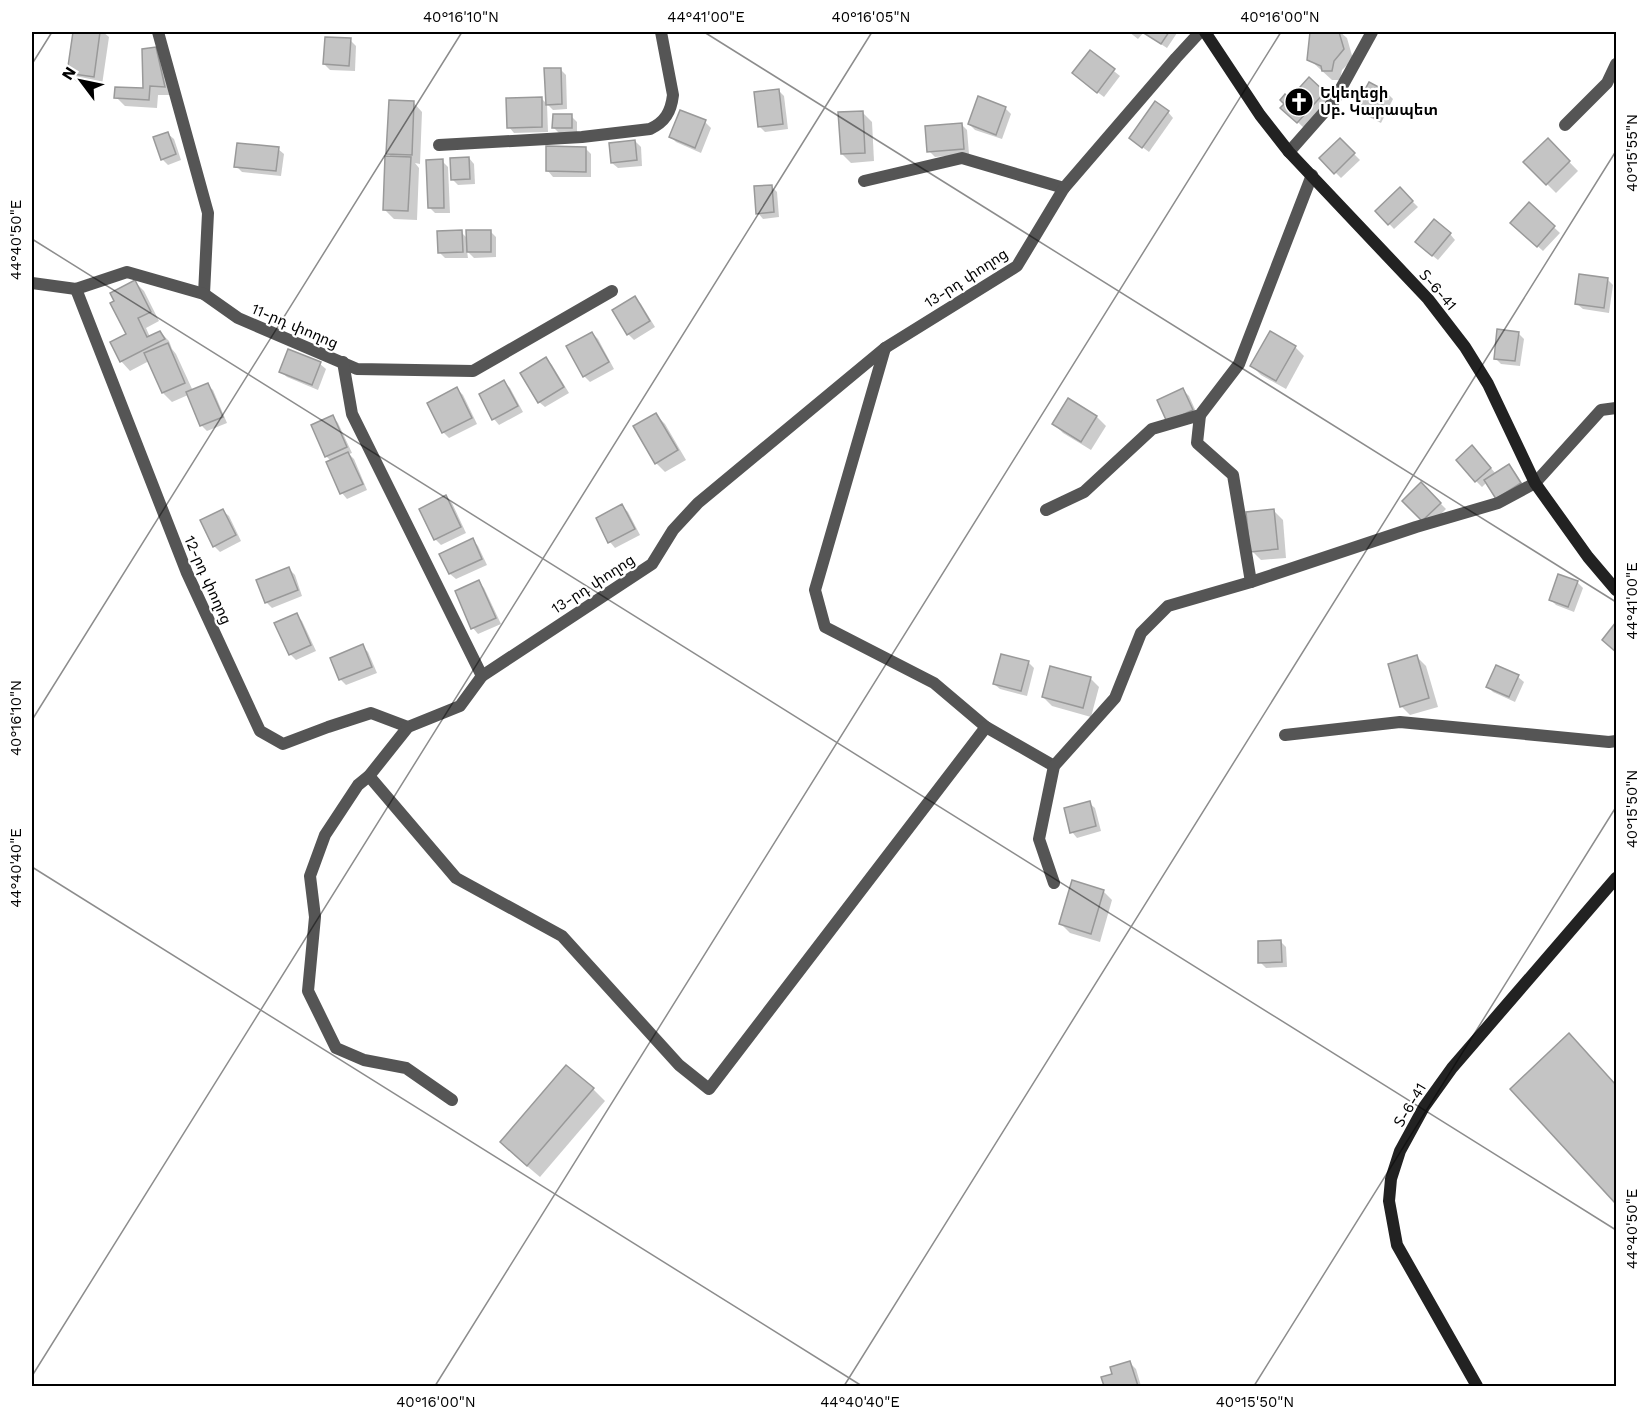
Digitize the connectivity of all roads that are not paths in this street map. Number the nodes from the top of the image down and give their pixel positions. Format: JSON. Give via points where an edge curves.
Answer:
{"nodes":[{"id":1,"x":158,"y":32,"type":"edge"},
{"id":2,"x":661,"y":32,"type":"edge"},
{"id":3,"x":1200,"y":32,"type":"edge"},
{"id":4,"x":1205,"y":32,"type":"edge"},
{"id":5,"x":1372,"y":32,"type":"edge"},
{"id":6,"x":1617,"y":64,"type":"edge"},
{"id":7,"x":1565,"y":125,"type":"dead end"},
{"id":8,"x":439,"y":145,"type":"dead end"},
{"id":9,"x":1289,"y":152,"type":"junction"},
{"id":10,"x":1312,"y":175,"type":"junction"},
{"id":11,"x":864,"y":182,"type":"dead end"},
{"id":12,"x":1064,"y":188,"type":"junction"},
{"id":13,"x":32,"y":283,"type":"edge"},
{"id":14,"x":76,"y":289,"type":"junction"},
{"id":15,"x":612,"y":291,"type":"dead end"},
{"id":16,"x":204,"y":294,"type":"junction"},
{"id":17,"x":885,"y":348,"type":"junction"},
{"id":18,"x":343,"y":362,"type":"junction"},
{"id":19,"x":1617,"y":408,"type":"edge"},
{"id":20,"x":1200,"y":415,"type":"junction"},
{"id":21,"x":1535,"y":483,"type":"junction"},
{"id":22,"x":1046,"y":510,"type":"dead end"},
{"id":23,"x":1251,"y":582,"type":"junction"},
{"id":24,"x":1617,"y":590,"type":"edge"},
{"id":25,"x":482,"y":676,"type":"junction"},
{"id":26,"x":408,"y":727,"type":"junction"},
{"id":27,"x":986,"y":727,"type":"junction"},
{"id":28,"x":1285,"y":735,"type":"dead end"},
{"id":29,"x":1617,"y":741,"type":"edge"},
{"id":30,"x":1054,"y":766,"type":"junction"},
{"id":31,"x":369,"y":776,"type":"junction"},
{"id":32,"x":1617,"y":878,"type":"edge"},
{"id":33,"x":1054,"y":884,"type":"dead end"},
{"id":34,"x":452,"y":1100,"type":"dead end"},
{"id":35,"x":1477,"y":1386,"type":"edge"}],
"edges":[{"from":1,"to":16,"type":"street","via":[[208,213]]},
{"from":2,"to":8,"type":"street","via":[[672,105],[663,121],[650,129]]},
{"from":3,"to":12,"type":"street","name":"13-րդ փողոց"},
{"from":4,"to":9,"type":"main road","name":"Տ-6-41","number":"Տ-6-41"},
{"from":5,"to":9,"type":"street","via":[[1334,101]]},
{"from":6,"to":7,"type":"street","via":[[1607,83]]},
{"from":9,"to":10,"type":"main road","name":"Տ-6-41","number":"Տ-6-41"},
{"from":10,"to":20,"type":"street","via":[[1239,364]]},
{"from":10,"to":21,"type":"main road","name":"Տ-6-41","number":"Տ-6-41","via":[[1428,299],[1465,347],[1488,384]]},
{"from":11,"to":12,"type":"street","via":[[962,158]]},
{"from":12,"to":17,"type":"street","name":"13-րդ փողոց","via":[[1017,266]]},
{"from":13,"to":14,"type":"street"},
{"from":14,"to":16,"type":"street","name":"11-րդ փողոց","via":[[127,272]]},
{"from":14,"to":26,"type":"street","name":"12-րդ փողոց","via":[[187,573],[260,731],[283,744],[371,713]]},
{"from":15,"to":18,"type":"street","via":[[472,371],[357,369]]},
{"from":16,"to":18,"type":"street","name":"11-րդ փողոց","via":[[238,318]]},
{"from":17,"to":25,"type":"street","name":"13-րդ փողոց","via":[[698,503],[673,530],[652,564]]},
{"from":17,"to":27,"type":"street","via":[[815,590],[825,627],[934,683]]},
{"from":18,"to":25,"type":"street","name":"11-րդ փողոց","via":[[352,414]]},
{"from":19,"to":21,"type":"street","via":[[1601,410]]},
{"from":20,"to":22,"type":"street","via":[[1152,429],[1084,492]]},
{"from":20,"to":23,"type":"street","via":[[1197,443],[1233,475]]},
{"from":21,"to":23,"type":"street","via":[[1498,504]]},
{"from":21,"to":24,"type":"main road","name":"Տ-6-41","number":"Տ-6-41"},
{"from":23,"to":30,"type":"street","via":[[1168,606],[1141,633],[1115,698]]},
{"from":25,"to":26,"type":"street","name":"13-րդ փողոց","via":[[460,705]]},
{"from":26,"to":31,"type":"street","name":"13-րդ փողոց"},
{"from":27,"to":30,"type":"street"},
{"from":27,"to":31,"type":"street","via":[[709,1089],[679,1065],[562,936],[456,878]]},
{"from":28,"to":29,"type":"street","via":[[1400,722]]},
{"from":30,"to":33,"type":"street","via":[[1039,839]]},
{"from":31,"to":34,"type":"street","name":"13-րդ փողոց","via":[[358,785],[325,835],[310,876],[315,917],[308,991],[336,1048],[364,1060],[406,1068]]},
{"from":32,"to":35,"type":"main road","name":"Տ-6-41","number":"Տ-6-41","via":[[1452,1068],[1424,1107],[1400,1151],[1391,1179],[1389,1201],[1397,1245]]}]}
